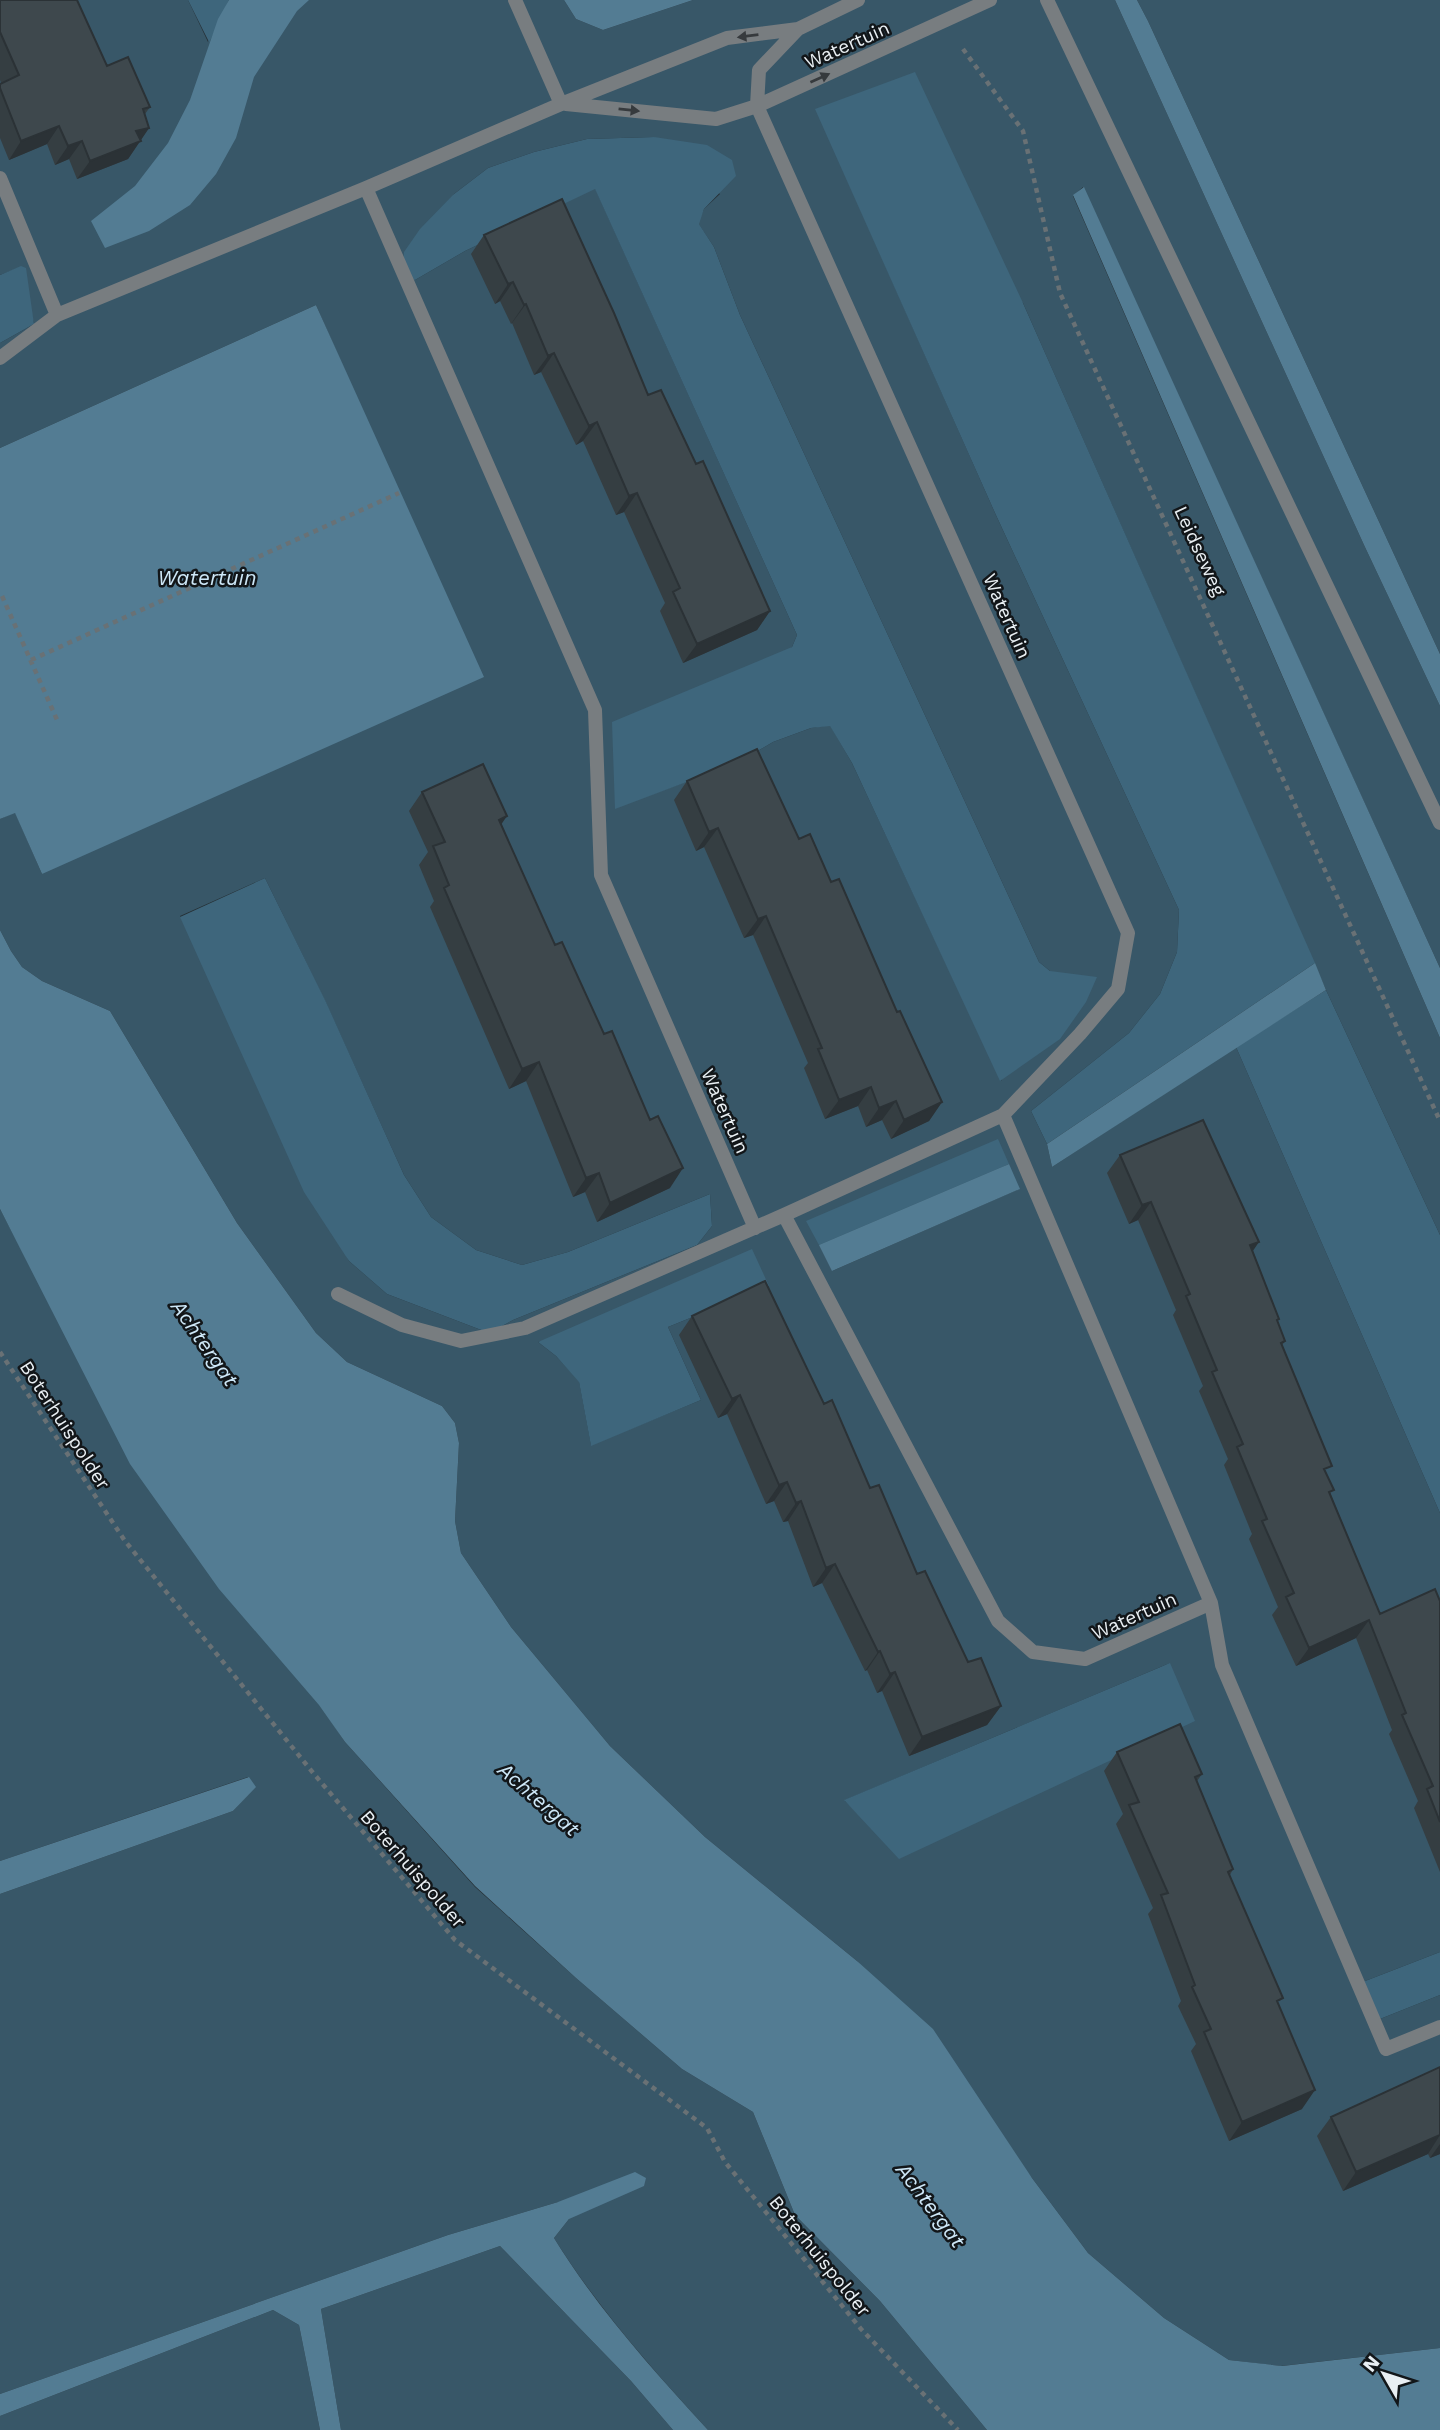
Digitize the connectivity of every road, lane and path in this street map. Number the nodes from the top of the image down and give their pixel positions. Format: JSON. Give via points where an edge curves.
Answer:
{"nodes":[{"id":1,"x":514,"y":0,"type":"edge"},
{"id":2,"x":858,"y":0,"type":"edge"},
{"id":3,"x":990,"y":0,"type":"edge"},
{"id":4,"x":1047,"y":0,"type":"edge"},
{"id":5,"x":943,"y":23,"type":"junction"},
{"id":6,"x":798,"y":29,"type":"junction"},
{"id":7,"x":561,"y":104,"type":"junction"},
{"id":8,"x":757,"y":106,"type":"junction"},
{"id":9,"x":0,"y":178,"type":"edge"},
{"id":10,"x":366,"y":188,"type":"junction"},
{"id":11,"x":57,"y":315,"type":"junction"},
{"id":12,"x":0,"y":358,"type":"edge"},
{"id":13,"x":399,"y":493,"type":"dead end"},
{"id":14,"x":2,"y":596,"type":"dead end"},
{"id":15,"x":31,"y":660,"type":"junction"},
{"id":16,"x":58,"y":722,"type":"dead end"},
{"id":17,"x":1440,"y":823,"type":"edge"},
{"id":18,"x":1003,"y":1115,"type":"junction"},
{"id":19,"x":1440,"y":1121,"type":"edge"},
{"id":20,"x":784,"y":1215,"type":"junction"},
{"id":21,"x":755,"y":1228,"type":"junction"},
{"id":22,"x":338,"y":1294,"type":"dead end"},
{"id":23,"x":0,"y":1352,"type":"edge"},
{"id":24,"x":1211,"y":1603,"type":"junction"},
{"id":25,"x":1440,"y":2027,"type":"edge"},
{"id":26,"x":958,"y":2430,"type":"edge"}],
"edges":[{"from":1,"to":7,"type":"street"},
{"from":2,"to":6,"type":"street","name":"Watertuin"},
{"from":3,"to":5,"type":"street","name":"Watertuin"},
{"from":4,"to":17,"type":"street"},
{"from":8,"to":5,"type":"street","name":"Watertuin","one_way":true},
{"from":5,"to":19,"type":"path","name":"Leidseweg","via":[[1023,131],[1060,293]]},
{"from":6,"to":7,"type":"street","name":"Watertuin","one_way":true,"via":[[727,38]]},
{"from":6,"to":8,"type":"street","name":"Watertuin","via":[[759,70]]},
{"from":7,"to":8,"type":"street","name":"Watertuin","one_way":true,"via":[[716,119]]},
{"from":7,"to":10,"type":"street","name":"Watertuin"},
{"from":8,"to":18,"type":"street","name":"Watertuin","via":[[1128,933],[1118,989]]},
{"from":9,"to":11,"type":"street"},
{"from":10,"to":11,"type":"street","name":"Watertuin"},
{"from":10,"to":21,"type":"street","name":"Watertuin","via":[[595,710],[601,875]]},
{"from":11,"to":12,"type":"street","name":"Watertuin"},
{"from":13,"to":15,"type":"path"},
{"from":14,"to":15,"type":"path"},
{"from":15,"to":16,"type":"path"},
{"from":18,"to":20,"type":"street","name":"Watertuin"},
{"from":18,"to":24,"type":"street"},
{"from":20,"to":21,"type":"street","name":"Watertuin"},
{"from":20,"to":24,"type":"street","name":"Watertuin","via":[[992,1609],[1007,1629],[1033,1652],[1085,1659]]},
{"from":21,"to":22,"type":"street","name":"Watertuin","via":[[525,1328],[461,1340],[402,1325]]},
{"from":23,"to":26,"type":"path","name":"Boterhuispolder","via":[[125,1541],[455,1940],[707,2128],[725,2162],[861,2329]]},
{"from":24,"to":25,"type":"street","via":[[1222,1665],[1385,2049]]}]}
